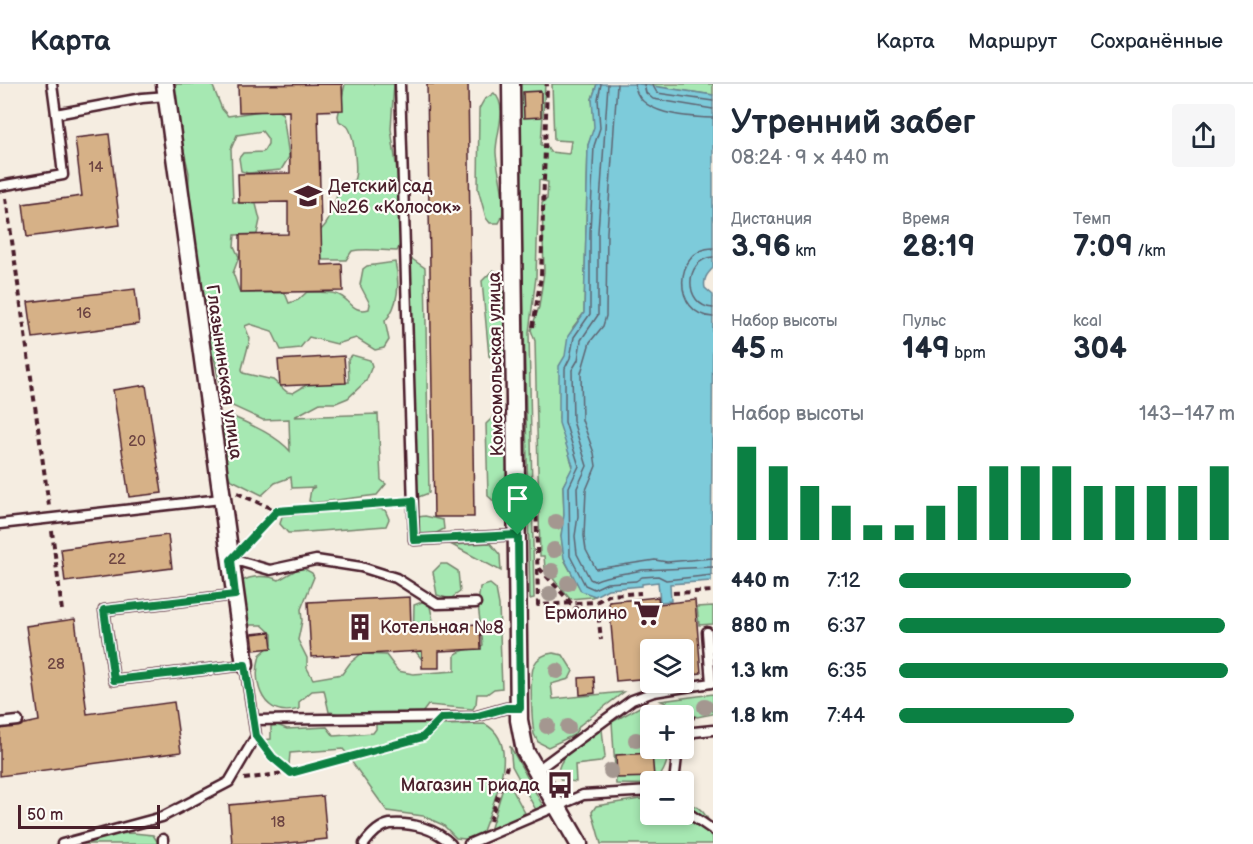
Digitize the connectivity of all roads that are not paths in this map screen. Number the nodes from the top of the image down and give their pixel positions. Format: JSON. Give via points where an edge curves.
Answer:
{"nodes":[{"id":1,"x":52,"y":84,"type":"edge"},
{"id":2,"x":400,"y":84,"type":"edge"},
{"id":3,"x":511,"y":84,"type":"edge"},
{"id":4,"x":166,"y":90,"type":"edge"},
{"id":5,"x":56,"y":114,"type":"junction"},
{"id":6,"x":2,"y":186,"type":"edge"},
{"id":7,"x":220,"y":492,"type":"junction"},
{"id":8,"x":0,"y":524,"type":"edge"},
{"id":9,"x":518,"y":535,"type":"junction"},
{"id":10,"x":231,"y":560,"type":"junction"},
{"id":11,"x":235,"y":595,"type":"junction"},
{"id":12,"x":476,"y":603,"type":"dead end"},
{"id":13,"x":707,"y":632,"type":"dead end"},
{"id":14,"x":245,"y":665,"type":"junction"},
{"id":15,"x":520,"y":708,"type":"junction"},
{"id":16,"x":254,"y":720,"type":"junction"},
{"id":17,"x":18,"y":721,"type":"dead end"},
{"id":18,"x":0,"y":723,"type":"edge"},
{"id":19,"x":713,"y":730,"type":"edge"},
{"id":20,"x":694,"y":732,"type":"edge"},
{"id":21,"x":536,"y":771,"type":"junction"},
{"id":22,"x":640,"y":792,"type":"edge"},
{"id":23,"x":556,"y":807,"type":"junction"},
{"id":24,"x":694,"y":817,"type":"edge"},
{"id":25,"x":713,"y":830,"type":"edge"},
{"id":26,"x":62,"y":844,"type":"edge"},
{"id":27,"x":364,"y":844,"type":"edge"},
{"id":28,"x":451,"y":844,"type":"edge"},
{"id":29,"x":469,"y":844,"type":"edge"},
{"id":30,"x":579,"y":844,"type":"edge"}],
"edges":[{"from":1,"to":5,"type":"lane"},
{"from":2,"to":9,"type":"lane","via":[[414,540]]},
{"from":3,"to":9,"type":"street","name":"Комсомольская улица"},
{"from":4,"to":5,"type":"lane"},
{"from":4,"to":7,"type":"street","name":"Глазынинская улица"},
{"from":5,"to":6,"type":"lane","via":[[63,175]]},
{"from":7,"to":8,"type":"lane"},
{"from":7,"to":10,"type":"street","name":"Глазынинская улица"},
{"from":9,"to":15,"type":"street","name":"Комсомольская улица"},
{"from":10,"to":11,"type":"street","name":"Глазынинская улица"},
{"from":10,"to":12,"type":"lane","via":[[270,570],[316,560],[361,567],[396,578],[437,604]]},
{"from":11,"to":14,"type":"street","name":"Глазынинская улица"},
{"from":11,"to":14,"type":"lane","via":[[104,610],[114,680]]},
{"from":13,"to":21,"type":"lane","via":[[711,683],[640,697]]},
{"from":14,"to":16,"type":"lane"},
{"from":15,"to":16,"type":"lane","via":[[474,717]]},
{"from":15,"to":21,"type":"street","name":"Комсомольская улица","via":[[525,751]]},
{"from":16,"to":26,"type":"lane","via":[[256,736],[229,782],[162,817]]},
{"from":17,"to":18,"type":"lane"},
{"from":19,"to":20,"type":"lane"},
{"from":21,"to":23,"type":"street","name":"Комсомольская улица"},
{"from":22,"to":23,"type":"lane","via":[[593,794]]},
{"from":23,"to":29,"type":"lane"},
{"from":23,"to":30,"type":"street","name":"Комсомольская улица"},
{"from":24,"to":25,"type":"lane"},
{"from":27,"to":28,"type":"lane","via":[[388,824],[439,832]]}]}
